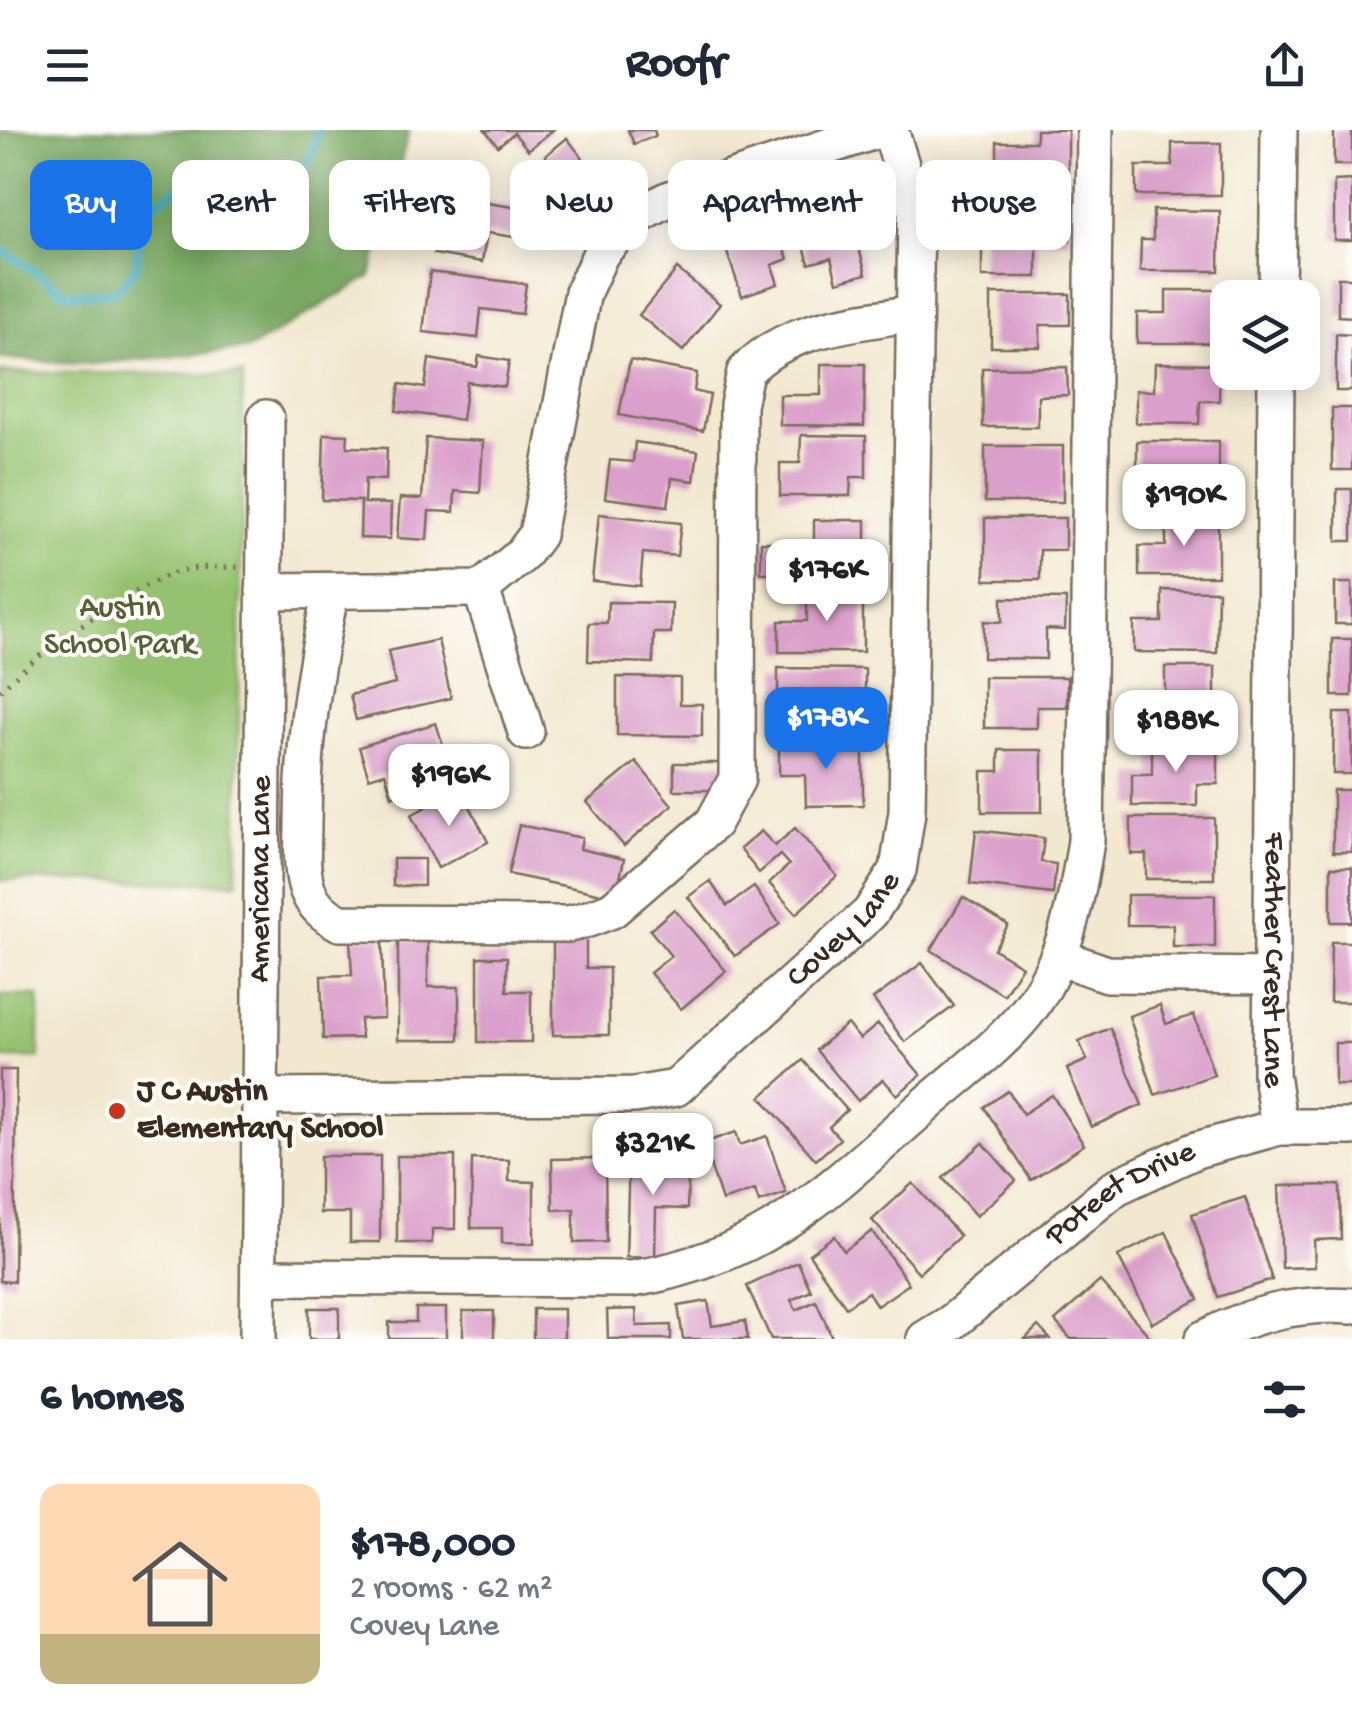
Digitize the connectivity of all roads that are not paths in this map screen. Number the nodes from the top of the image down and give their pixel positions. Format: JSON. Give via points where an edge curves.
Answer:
{"nodes":[{"id":1,"x":878,"y":130,"type":"edge"},
{"id":2,"x":890,"y":130,"type":"edge"},
{"id":3,"x":1095,"y":130,"type":"edge"},
{"id":4,"x":1279,"y":130,"type":"edge"},
{"id":5,"x":1277,"y":280,"type":"edge"},
{"id":6,"x":914,"y":313,"type":"junction"},
{"id":7,"x":1276,"y":390,"type":"edge"},
{"id":8,"x":266,"y":418,"type":"dead end"},
{"id":9,"x":264,"y":579,"type":"junction"},
{"id":10,"x":481,"y":588,"type":"junction"},
{"id":11,"x":331,"y":591,"type":"junction"},
{"id":12,"x":526,"y":732,"type":"dead end"},
{"id":13,"x":1058,"y":957,"type":"junction"},
{"id":14,"x":1272,"y":976,"type":"junction"},
{"id":15,"x":260,"y":1097,"type":"junction"},
{"id":16,"x":1280,"y":1127,"type":"junction"},
{"id":17,"x":1352,"y":1127,"type":"edge"},
{"id":18,"x":259,"y":1277,"type":"junction"},
{"id":19,"x":1352,"y":1306,"type":"edge"},
{"id":20,"x":258,"y":1339,"type":"edge"},
{"id":21,"x":925,"y":1339,"type":"edge"},
{"id":22,"x":1203,"y":1339,"type":"edge"}],
"edges":[{"from":1,"to":10,"type":"street","via":[[667,200],[631,220],[601,253],[582,292],[537,535]]},
{"from":2,"to":6,"type":"street","name":"Covey Lane","via":[[916,212]]},
{"from":3,"to":13,"type":"street","via":[[1086,841]]},
{"from":4,"to":5,"type":"street"},
{"from":6,"to":11,"type":"street","via":[[783,342],[745,372],[738,406],[737,779],[713,823],[612,910],[569,924],[340,923],[318,908],[303,866],[303,759]]},
{"from":6,"to":15,"type":"street","name":"Covey Lane","via":[[907,812],[898,870],[870,913],[676,1088],[635,1094]]},
{"from":7,"to":14,"type":"street","name":"Feather Crest Lane"},
{"from":8,"to":9,"type":"street","name":"Americana Lane"},
{"from":9,"to":11,"type":"street"},
{"from":9,"to":15,"type":"street","name":"Americana Lane"},
{"from":10,"to":11,"type":"street"},
{"from":10,"to":12,"type":"street"},
{"from":13,"to":14,"type":"street","via":[[1108,974]]},
{"from":13,"to":18,"type":"street","via":[[1028,1011],[977,1060],[800,1216],[730,1254],[632,1280]]},
{"from":14,"to":16,"type":"street","name":"Feather Crest Lane","via":[[1271,1074]]},
{"from":15,"to":18,"type":"street","name":"Americana Lane"},
{"from":16,"to":17,"type":"street","name":"Poteet Drive"},
{"from":16,"to":21,"type":"street","name":"Poteet Drive","via":[[1196,1150],[1116,1187]]},
{"from":18,"to":20,"type":"street","name":"Americana Lane"},
{"from":19,"to":22,"type":"street","via":[[1293,1306],[1236,1321]]}]}
